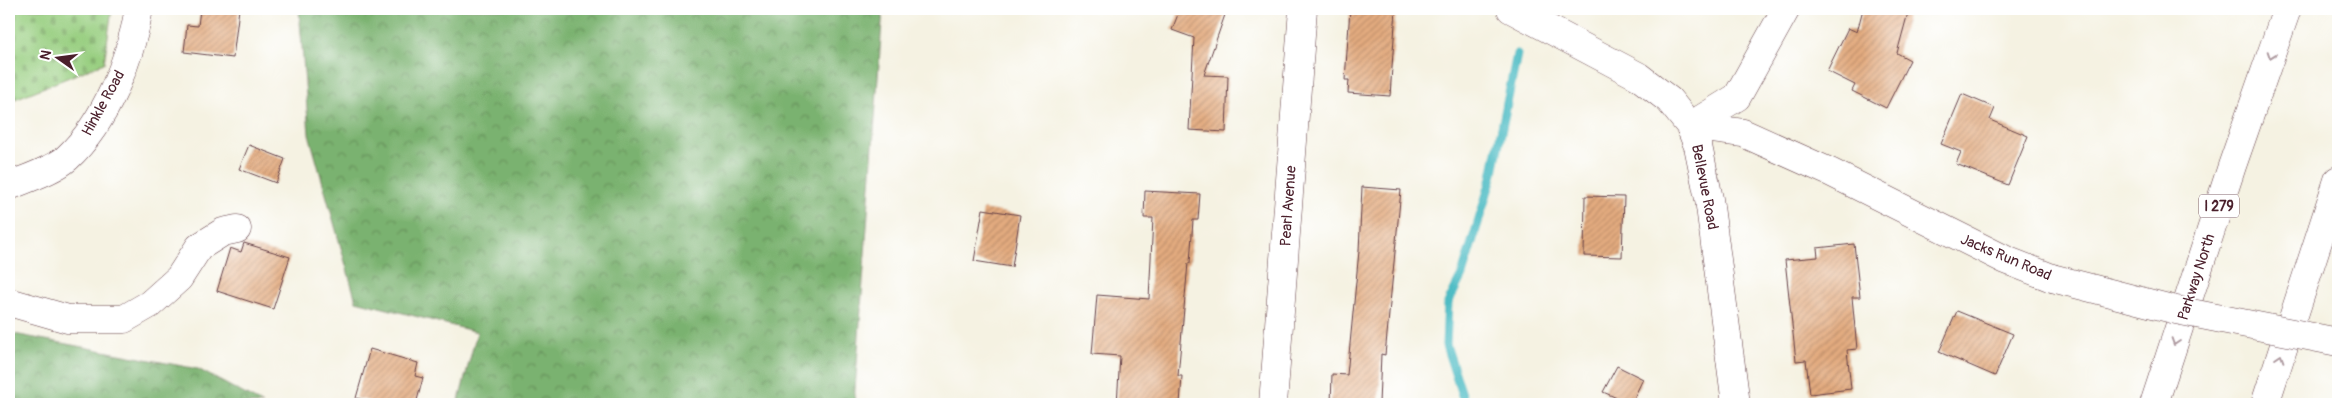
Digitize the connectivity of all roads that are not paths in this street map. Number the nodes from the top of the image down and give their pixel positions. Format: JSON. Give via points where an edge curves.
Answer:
{"nodes":[{"id":1,"x":139,"y":9,"type":"edge"},
{"id":2,"x":1303,"y":9,"type":"edge"},
{"id":3,"x":1511,"y":9,"type":"edge"},
{"id":4,"x":1786,"y":9,"type":"edge"},
{"id":5,"x":2287,"y":9,"type":"edge"},
{"id":6,"x":1690,"y":126,"type":"junction"},
{"id":7,"x":2338,"y":180,"type":"edge"},
{"id":8,"x":9,"y":186,"type":"edge"},
{"id":9,"x":237,"y":229,"type":"dead end"},
{"id":10,"x":9,"y":302,"type":"edge"},
{"id":11,"x":2338,"y":342,"type":"edge"},
{"id":12,"x":1273,"y":404,"type":"edge"},
{"id":13,"x":1736,"y":404,"type":"edge"},
{"id":14,"x":2154,"y":404,"type":"edge"},
{"id":15,"x":2265,"y":404,"type":"edge"}],
"edges":[{"from":1,"to":8,"type":"main road","name":"Hinkle Road","via":[[124,66],[87,136],[66,160]]},
{"from":2,"to":12,"type":"main road","name":"Pearl Avenue"},
{"from":3,"to":6,"type":"main road","name":"Bellevue Road","via":[[1638,76],[1669,100]]},
{"from":4,"to":6,"type":"main road","via":[[1737,97]]},
{"from":5,"to":14,"type":"main road","name":"Parkway North","number":"I 279","one_way":true},
{"from":6,"to":11,"type":"main road","name":"Jacks Run Road","bridge":true,"via":[[1743,134],[1830,172],[2006,260],[2052,278],[2176,310]]},
{"from":6,"to":13,"type":"main road","name":"Bellevue Road","via":[[1698,146],[1709,199]]},
{"from":15,"to":7,"type":"main road","one_way":true},
{"from":9,"to":10,"type":"main road","via":[[223,232],[199,247],[179,278],[150,304],[124,319],[68,319]]}]}
